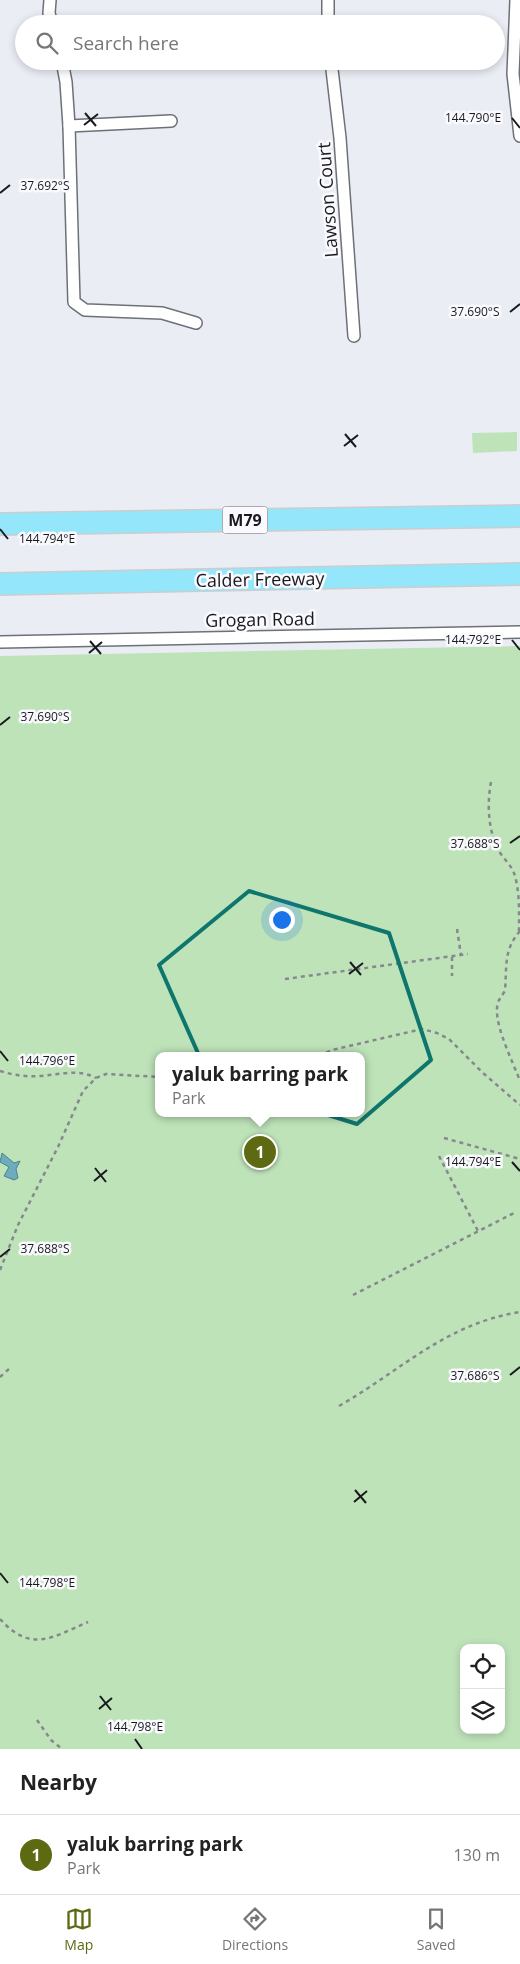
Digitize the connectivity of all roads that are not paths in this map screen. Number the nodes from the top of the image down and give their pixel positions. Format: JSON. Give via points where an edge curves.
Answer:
{"nodes":[{"id":1,"x":50,"y":0,"type":"edge"},
{"id":2,"x":328,"y":0,"type":"edge"},
{"id":3,"x":516,"y":0,"type":"edge"},
{"id":4,"x":50,"y":15,"type":"edge"},
{"id":5,"x":328,"y":15,"type":"edge"},
{"id":6,"x":64,"y":70,"type":"edge"},
{"id":7,"x":332,"y":70,"type":"edge"},
{"id":8,"x":171,"y":121,"type":"dead end"},
{"id":9,"x":69,"y":126,"type":"junction"},
{"id":10,"x":520,"y":136,"type":"edge"},
{"id":11,"x":196,"y":323,"type":"dead end"},
{"id":12,"x":354,"y":336,"type":"dead end"},
{"id":13,"x":520,"y":514,"type":"edge"},
{"id":14,"x":0,"y":524,"type":"edge"},
{"id":15,"x":520,"y":574,"type":"edge"},
{"id":16,"x":200,"y":580,"type":"junction"},
{"id":17,"x":520,"y":581,"type":"edge"},
{"id":18,"x":0,"y":584,"type":"edge"},
{"id":19,"x":520,"y":632,"type":"edge"},
{"id":20,"x":0,"y":642,"type":"edge"}],
"edges":[{"from":1,"to":4,"type":"street"},
{"from":2,"to":5,"type":"street"},
{"from":3,"to":10,"type":"street","via":[[513,74]]},
{"from":6,"to":9,"type":"street"},
{"from":7,"to":12,"type":"street","name":"Lawson Court"},
{"from":8,"to":9,"type":"street"},
{"from":9,"to":11,"type":"street","via":[[74,302],[84,310],[162,314]]},
{"from":13,"to":14,"type":"highway","number":"M79"},
{"from":15,"to":16,"type":"highway","name":"Calder Freeway"},
{"from":16,"to":17,"type":"highway"},
{"from":16,"to":18,"type":"highway","name":"Calder Freeway"},
{"from":19,"to":20,"type":"street","name":"Grogan Road"}]}
